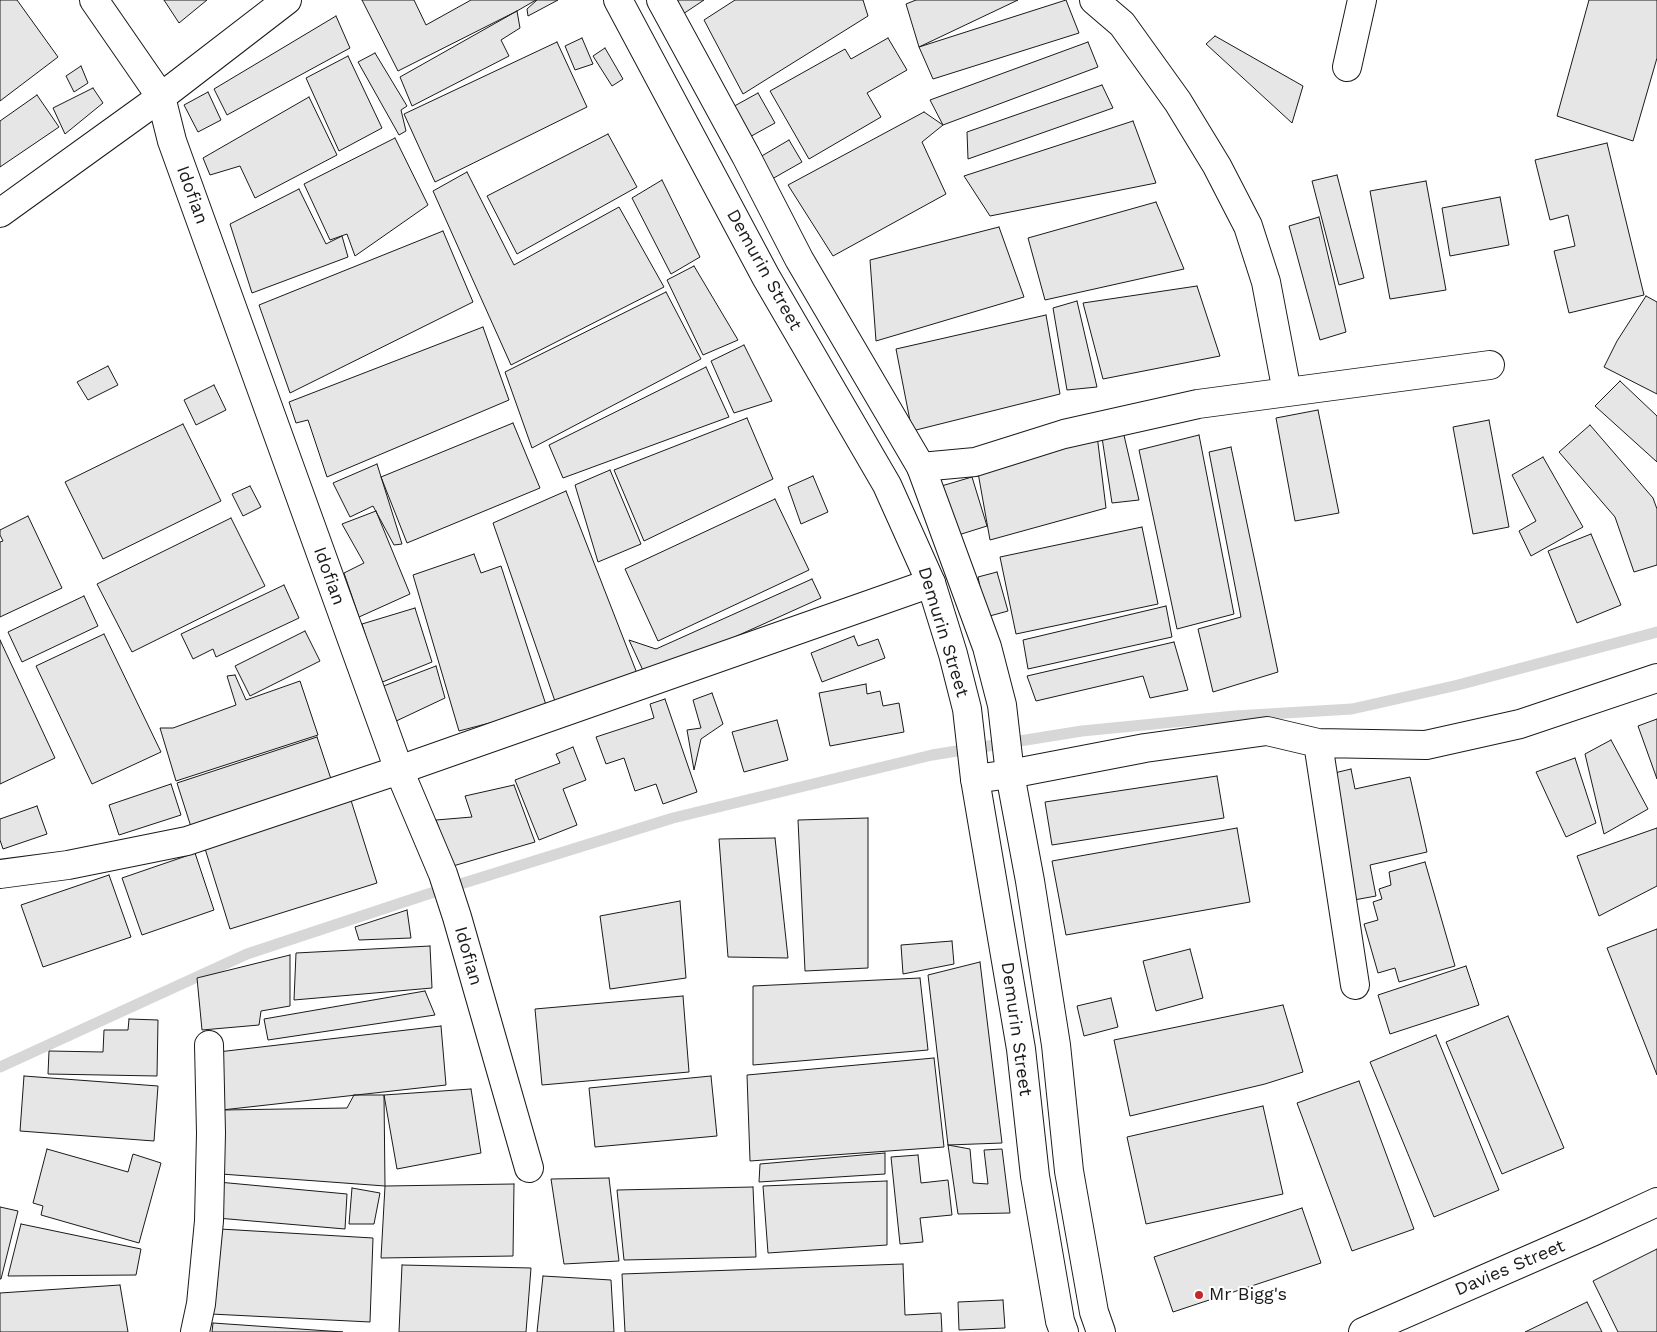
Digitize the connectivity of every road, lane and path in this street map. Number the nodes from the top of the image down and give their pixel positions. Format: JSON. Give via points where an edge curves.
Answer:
{"nodes":[{"id":1,"x":94,"y":0,"type":"edge"},
{"id":2,"x":287,"y":0,"type":"edge"},
{"id":3,"x":618,"y":0,"type":"edge"},
{"id":4,"x":661,"y":0,"type":"edge"},
{"id":5,"x":1094,"y":0,"type":"edge"},
{"id":6,"x":1362,"y":0,"type":"edge"},
{"id":7,"x":1347,"y":67,"type":"dead end"},
{"id":8,"x":161,"y":97,"type":"junction"},
{"id":9,"x":0,"y":213,"type":"edge"},
{"id":10,"x":1490,"y":366,"type":"dead end"},
{"id":11,"x":1287,"y":392,"type":"junction"},
{"id":12,"x":921,"y":467,"type":"junction"},
{"id":13,"x":931,"y":582,"type":"junction"},
{"id":14,"x":1657,"y":678,"type":"edge"},
{"id":15,"x":1318,"y":743,"type":"junction"},
{"id":16,"x":1008,"y":763,"type":"junction"},
{"id":17,"x":974,"y":767,"type":"junction"},
{"id":18,"x":399,"y":770,"type":"junction"},
{"id":19,"x":0,"y":874,"type":"edge"},
{"id":20,"x":1355,"y":985,"type":"dead end"},
{"id":21,"x":209,"y":1045,"type":"dead end"},
{"id":22,"x":529,"y":1168,"type":"dead end"},
{"id":23,"x":1657,"y":1202,"type":"edge"},
{"id":24,"x":194,"y":1332,"type":"edge"},
{"id":25,"x":1064,"y":1332,"type":"edge"},
{"id":26,"x":1101,"y":1332,"type":"edge"},
{"id":27,"x":1363,"y":1332,"type":"edge"}],
"edges":[{"from":1,"to":8,"type":"street","name":"Idofian"},
{"from":2,"to":8,"type":"street"},
{"from":3,"to":13,"type":"street","name":"Demurin Street","via":[[766,277],[887,485]]},
{"from":4,"to":12,"type":"street","name":"Demurin Street","via":[[799,259]]},
{"from":5,"to":11,"type":"street","via":[[1122,24],[1178,102],[1217,166],[1248,226],[1266,282]]},
{"from":6,"to":7,"type":"street"},
{"from":8,"to":9,"type":"street"},
{"from":8,"to":18,"type":"street","name":"Idofian","via":[[172,141]]},
{"from":10,"to":11,"type":"street"},
{"from":11,"to":12,"type":"street","via":[[1198,404],[1064,434],[975,462]]},
{"from":12,"to":16,"type":"street","name":"Demurin Street","via":[[987,647],[1002,705]]},
{"from":13,"to":17,"type":"street","name":"Demurin Street","via":[[967,709]]},
{"from":13,"to":18,"type":"street"},
{"from":14,"to":15,"type":"street","via":[[1520,724],[1426,745]]},
{"from":15,"to":16,"type":"street","via":[[1267,732]]},
{"from":15,"to":20,"type":"street"},
{"from":16,"to":17,"type":"street"},
{"from":16,"to":26,"type":"street","name":"Demurin Street","via":[[1056,1044],[1069,1172],[1094,1312]]},
{"from":17,"to":25,"type":"street","name":"Demurin Street","via":[[1021,1049],[1035,1176]]},
{"from":18,"to":19,"type":"street","via":[[187,840],[68,865]]},
{"from":18,"to":22,"type":"street","name":"Idofian","via":[[443,874]]},
{"from":21,"to":24,"type":"street","via":[[209,1221],[201,1304]]},
{"from":23,"to":27,"type":"street","name":"Davies Street"}]}
